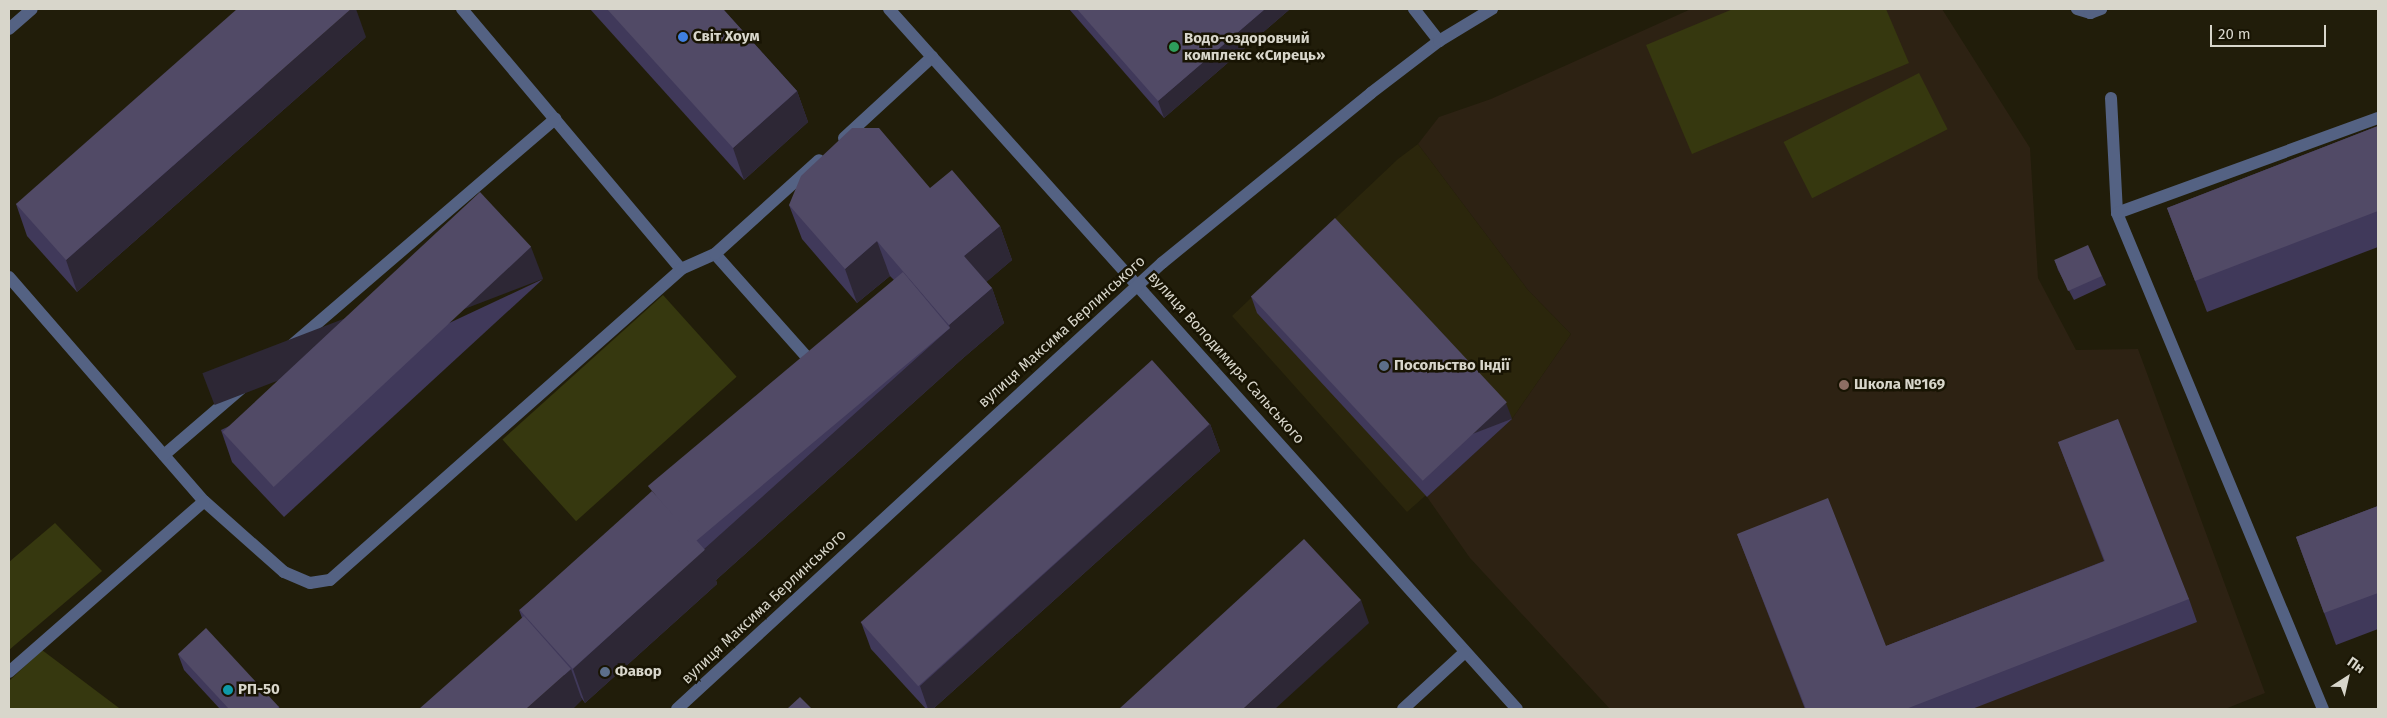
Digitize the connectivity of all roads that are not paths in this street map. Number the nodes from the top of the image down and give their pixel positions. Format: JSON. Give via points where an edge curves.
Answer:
{"nodes":[{"id":1,"x":32,"y":9,"type":"edge"},
{"id":2,"x":462,"y":9,"type":"edge"},
{"id":3,"x":889,"y":9,"type":"edge"},
{"id":4,"x":1414,"y":9,"type":"edge"},
{"id":5,"x":1492,"y":9,"type":"edge"},
{"id":6,"x":2077,"y":9,"type":"edge"},
{"id":7,"x":2101,"y":9,"type":"edge"},
{"id":8,"x":9,"y":29,"type":"edge"},
{"id":9,"x":1439,"y":41,"type":"junction"},
{"id":10,"x":932,"y":57,"type":"junction"},
{"id":11,"x":2111,"y":98,"type":"dead end"},
{"id":12,"x":2378,"y":118,"type":"edge"},
{"id":13,"x":555,"y":119,"type":"junction"},
{"id":14,"x":2117,"y":213,"type":"junction"},
{"id":15,"x":715,"y":254,"type":"junction"},
{"id":16,"x":681,"y":269,"type":"junction"},
{"id":17,"x":9,"y":278,"type":"edge"},
{"id":18,"x":1138,"y":284,"type":"junction"},
{"id":19,"x":814,"y":365,"type":"edge"},
{"id":20,"x":164,"y":455,"type":"junction"},
{"id":21,"x":204,"y":502,"type":"junction"},
{"id":22,"x":1465,"y":652,"type":"junction"},
{"id":23,"x":9,"y":672,"type":"edge"},
{"id":24,"x":677,"y":709,"type":"edge"},
{"id":25,"x":1402,"y":709,"type":"edge"},
{"id":26,"x":1518,"y":709,"type":"edge"},
{"id":27,"x":2323,"y":709,"type":"edge"}],
"edges":[{"from":1,"to":8,"type":"street"},
{"from":2,"to":13,"type":"street"},
{"from":3,"to":10,"type":"street","name":"вулиця Володимира Сальського"},
{"from":4,"to":9,"type":"street"},
{"from":5,"to":9,"type":"street","name":"вулиця Максима Берлинського"},
{"from":6,"to":7,"type":"street","via":[[2090,13]]},
{"from":9,"to":18,"type":"street","name":"вулиця Максима Берлинського"},
{"from":10,"to":15,"type":"street"},
{"from":10,"to":18,"type":"street","name":"вулиця Володимира Сальського"},
{"from":11,"to":14,"type":"street"},
{"from":12,"to":14,"type":"street"},
{"from":13,"to":16,"type":"street"},
{"from":13,"to":20,"type":"street"},
{"from":14,"to":27,"type":"street"},
{"from":15,"to":16,"type":"street"},
{"from":15,"to":19,"type":"street"},
{"from":16,"to":21,"type":"street","via":[[330,580],[310,583],[284,572]]},
{"from":17,"to":20,"type":"street"},
{"from":18,"to":22,"type":"street","name":"вулиця Володимира Сальського"},
{"from":18,"to":24,"type":"street","name":"вулиця Максима Берлинського"},
{"from":20,"to":21,"type":"street"},
{"from":21,"to":23,"type":"street"},
{"from":22,"to":25,"type":"street"},
{"from":22,"to":26,"type":"street","name":"вулиця Володимира Сальського"}]}
